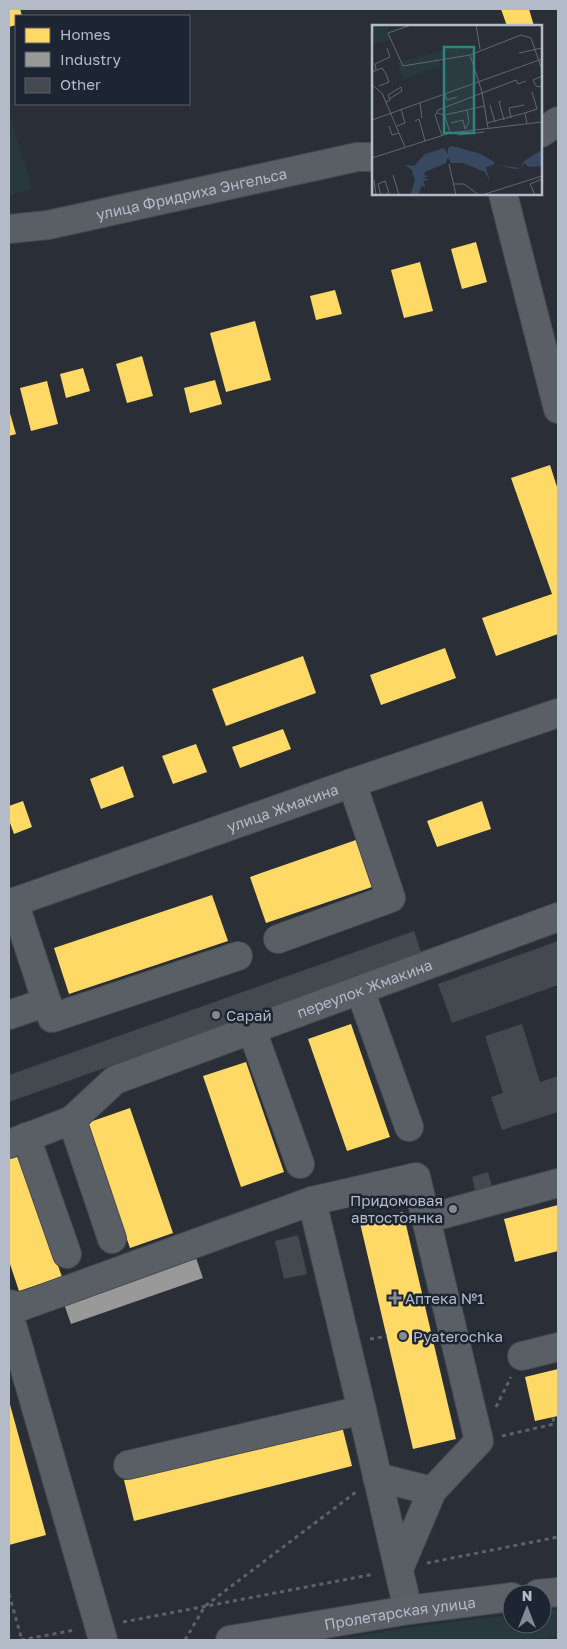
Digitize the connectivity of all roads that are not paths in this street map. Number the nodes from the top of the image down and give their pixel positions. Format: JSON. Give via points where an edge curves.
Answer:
{"nodes":[{"id":1,"x":558,"y":121,"type":"edge"},
{"id":2,"x":542,"y":132,"type":"edge"},
{"id":3,"x":372,"y":157,"type":"edge"},
{"id":4,"x":503,"y":195,"type":"edge"},
{"id":5,"x":9,"y":229,"type":"edge"},
{"id":6,"x":558,"y":409,"type":"edge"},
{"id":7,"x":558,"y":713,"type":"edge"},
{"id":8,"x":352,"y":783,"type":"junction"},
{"id":9,"x":12,"y":903,"type":"edge"},
{"id":10,"x":558,"y":917,"type":"edge"},
{"id":11,"x":278,"y":939,"type":"dead end"},
{"id":12,"x":238,"y":956,"type":"dead end"},
{"id":13,"x":360,"y":990,"type":"junction"},
{"id":14,"x":47,"y":1002,"type":"junction"},
{"id":15,"x":9,"y":1015,"type":"edge"},
{"id":16,"x":252,"y":1030,"type":"junction"},
{"id":17,"x":72,"y":1120,"type":"junction"},
{"id":18,"x":409,"y":1127,"type":"dead end"},
{"id":19,"x":17,"y":1140,"type":"edge"},
{"id":20,"x":300,"y":1164,"type":"dead end"},
{"id":21,"x":558,"y":1183,"type":"edge"},
{"id":22,"x":312,"y":1201,"type":"junction"},
{"id":23,"x":426,"y":1218,"type":"junction"},
{"id":24,"x":112,"y":1239,"type":"dead end"},
{"id":25,"x":67,"y":1254,"type":"dead end"},
{"id":26,"x":11,"y":1316,"type":"edge"},
{"id":27,"x":558,"y":1347,"type":"edge"},
{"id":28,"x":522,"y":1356,"type":"road end"},
{"id":29,"x":362,"y":1410,"type":"junction"},
{"id":30,"x":128,"y":1465,"type":"dead end"},
{"id":31,"x":377,"y":1477,"type":"junction"},
{"id":32,"x":432,"y":1492,"type":"junction"},
{"id":33,"x":399,"y":1569,"type":"junction"},
{"id":34,"x":502,"y":1598,"type":"edge"},
{"id":35,"x":408,"y":1610,"type":"junction"},
{"id":36,"x":101,"y":1633,"type":"edge"},
{"id":37,"x":230,"y":1640,"type":"edge"}],
"edges":[{"from":1,"to":2,"type":"street"},
{"from":3,"to":5,"type":"street","name":"улица Фридриха Энгельса","via":[[357,156],[48,225]]},
{"from":4,"to":6,"type":"street"},
{"from":7,"to":8,"type":"street","name":"улица Жмакина"},
{"from":8,"to":9,"type":"street","name":"улица Жмакина"},
{"from":8,"to":11,"type":"street","via":[[391,898]]},
{"from":9,"to":14,"type":"street"},
{"from":10,"to":13,"type":"street","name":"переулок Жмакина"},
{"from":12,"to":14,"type":"street","via":[[52,1018]]},
{"from":13,"to":16,"type":"street","name":"переулок Жмакина"},
{"from":13,"to":18,"type":"street"},
{"from":14,"to":15,"type":"street"},
{"from":16,"to":17,"type":"street","name":"переулок Жмакина","via":[[115,1080]]},
{"from":16,"to":20,"type":"street"},
{"from":17,"to":19,"type":"street"},
{"from":17,"to":24,"type":"street"},
{"from":19,"to":25,"type":"street"},
{"from":21,"to":23,"type":"street"},
{"from":22,"to":23,"type":"street","via":[[416,1177]]},
{"from":22,"to":26,"type":"street","via":[[20,1307]]},
{"from":22,"to":29,"type":"street"},
{"from":23,"to":32,"type":"street","via":[[479,1441]]},
{"from":26,"to":36,"type":"street"},
{"from":27,"to":28,"type":"street"},
{"from":29,"to":30,"type":"street"},
{"from":29,"to":31,"type":"street"},
{"from":31,"to":32,"type":"street"},
{"from":31,"to":33,"type":"street"},
{"from":32,"to":33,"type":"street"},
{"from":33,"to":35,"type":"street"},
{"from":34,"to":35,"type":"main road","name":"Пролетарская улица"},
{"from":35,"to":37,"type":"main road","name":"Пролетарская улица"}]}
